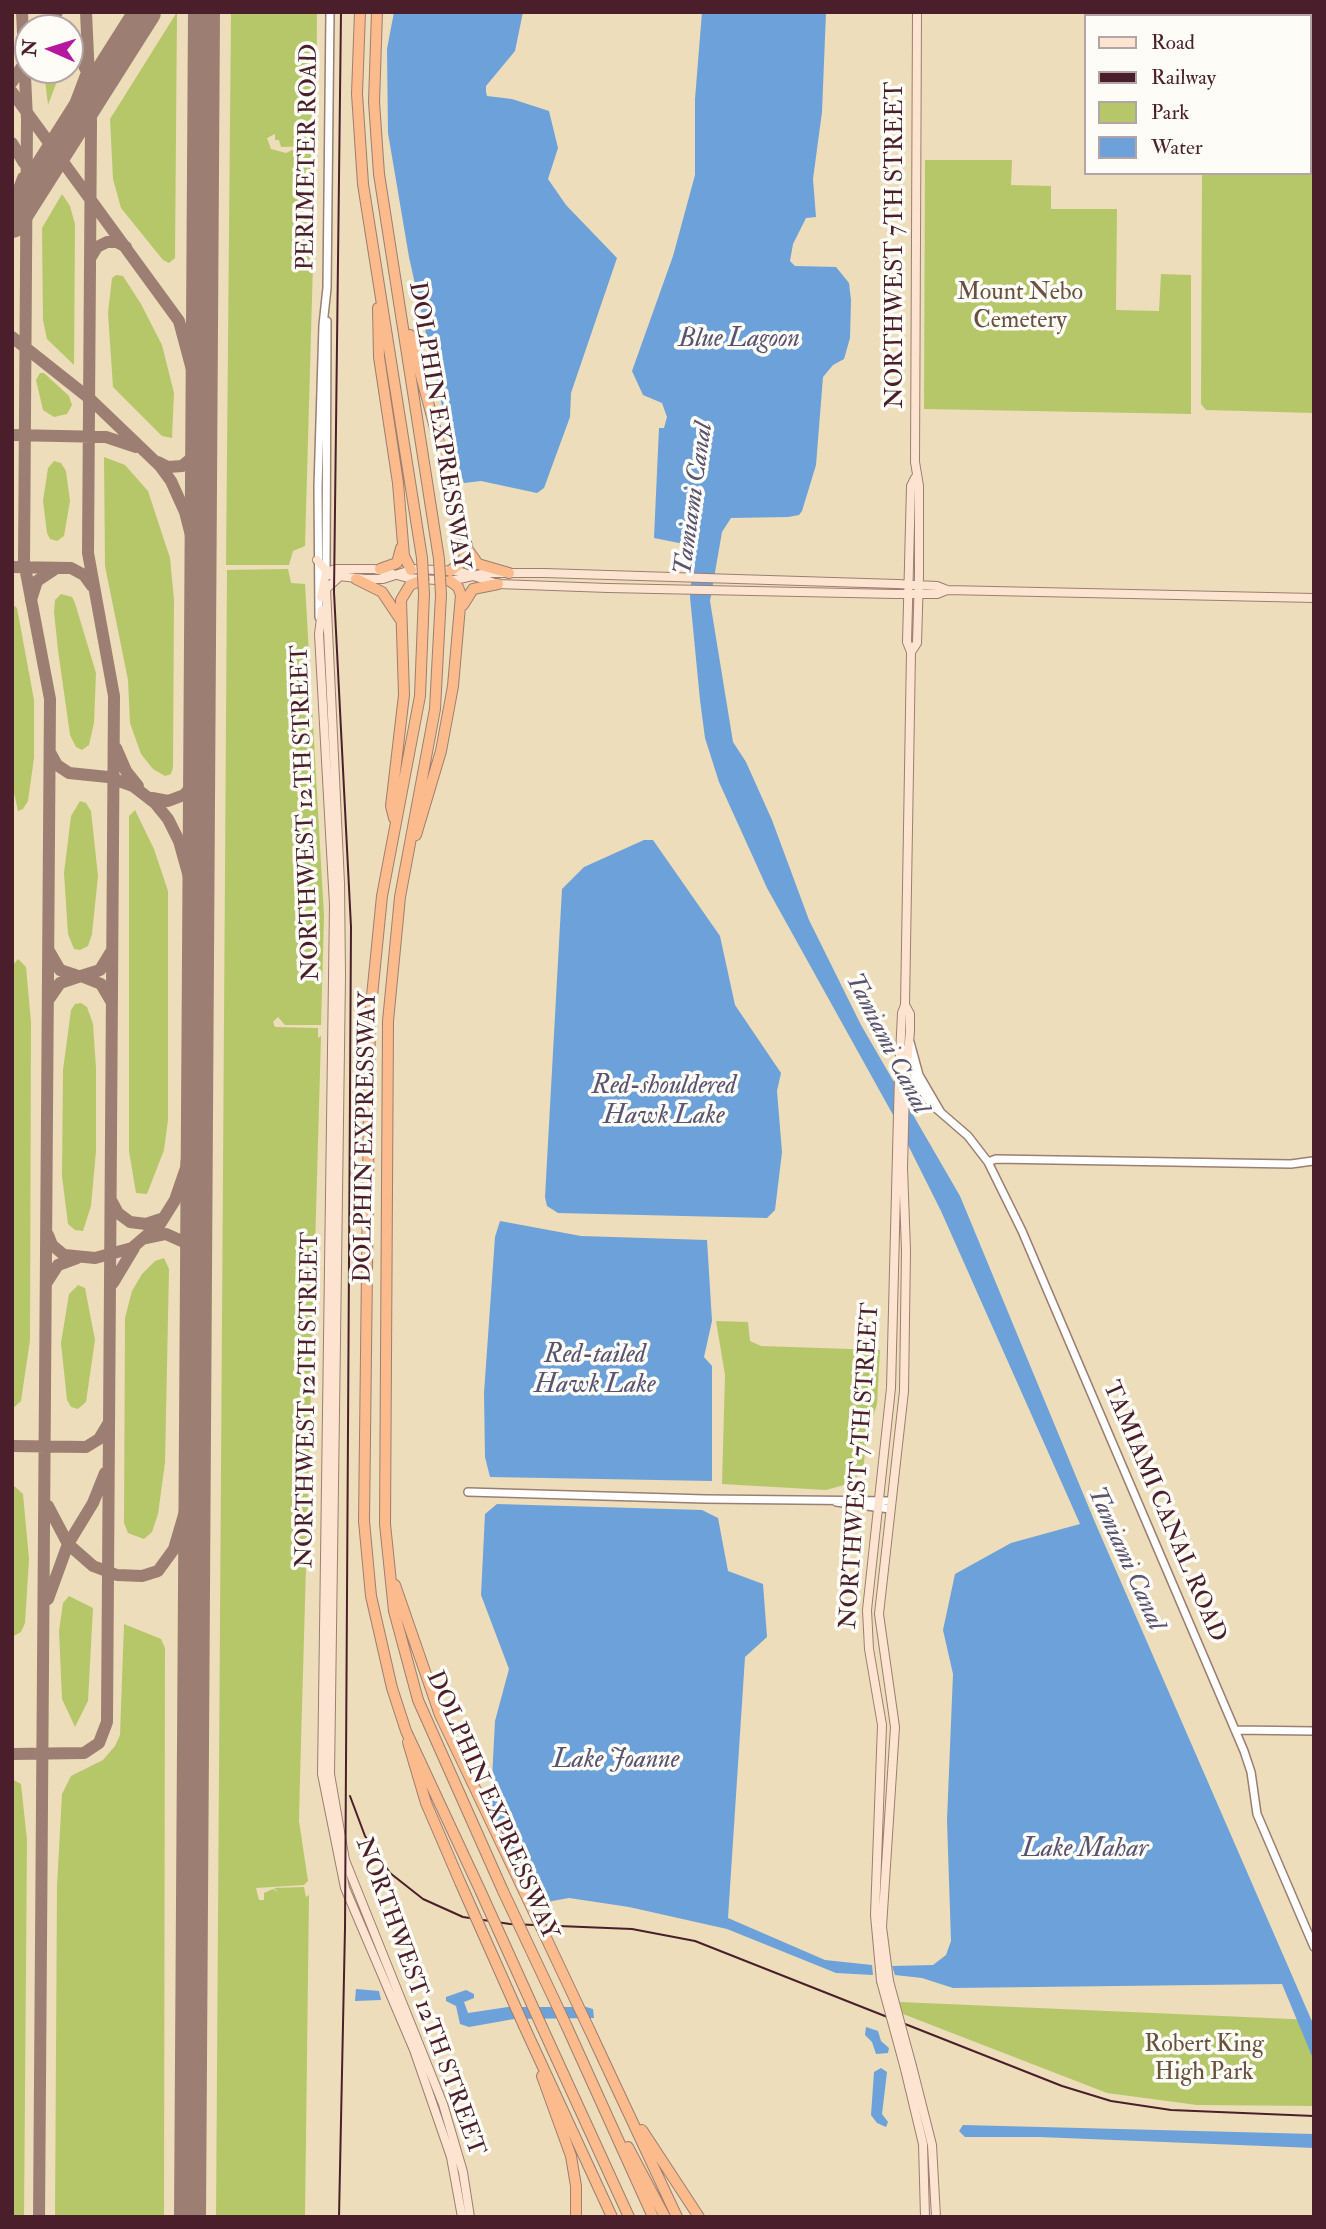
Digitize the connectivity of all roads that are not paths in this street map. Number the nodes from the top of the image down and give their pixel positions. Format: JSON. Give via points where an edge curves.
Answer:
{"nodes":[{"id":1,"x":330,"y":12,"type":"edge"},
{"id":2,"x":360,"y":12,"type":"edge"},
{"id":3,"x":377,"y":12,"type":"edge"},
{"id":4,"x":917,"y":12,"type":"edge"},
{"id":5,"x":377,"y":273,"type":"junction"},
{"id":6,"x":397,"y":290,"type":"junction"},
{"id":7,"x":326,"y":303,"type":"junction"},
{"id":8,"x":404,"y":541,"type":"junction"},
{"id":9,"x":467,"y":548,"type":"junction"},
{"id":10,"x":317,"y":560,"type":"junction"},
{"id":11,"x":380,"y":569,"type":"junction"},
{"id":12,"x":411,"y":570,"type":"junction"},
{"id":13,"x":326,"y":573,"type":"junction"},
{"id":14,"x":356,"y":574,"type":"junction"},
{"id":15,"x":395,"y":574,"type":"junction"},
{"id":16,"x":450,"y":576,"type":"junction"},
{"id":17,"x":472,"y":576,"type":"junction"},
{"id":18,"x":339,"y":577,"type":"junction"},
{"id":19,"x":425,"y":579,"type":"junction"},
{"id":20,"x":505,"y":580,"type":"junction"},
{"id":21,"x":780,"y":581,"type":"junction"},
{"id":22,"x":803,"y":581,"type":"junction"},
{"id":23,"x":326,"y":589,"type":"junction"},
{"id":24,"x":914,"y":590,"type":"junction"},
{"id":25,"x":758,"y":591,"type":"junction"},
{"id":26,"x":783,"y":592,"type":"junction"},
{"id":27,"x":1314,"y":598,"type":"edge"},
{"id":28,"x":461,"y":612,"type":"junction"},
{"id":29,"x":403,"y":626,"type":"junction"},
{"id":30,"x":319,"y":634,"type":"junction"},
{"id":31,"x":395,"y":822,"type":"junction"},
{"id":32,"x":406,"y":865,"type":"junction"},
{"id":33,"x":905,"y":1005,"type":"junction"},
{"id":34,"x":901,"y":1025,"type":"junction"},
{"id":35,"x":910,"y":1042,"type":"junction"},
{"id":36,"x":908,"y":1059,"type":"junction"},
{"id":37,"x":940,"y":1111,"type":"junction"},
{"id":38,"x":1314,"y":1161,"type":"edge"},
{"id":39,"x":988,"y":1162,"type":"junction"},
{"id":40,"x":1291,"y":1164,"type":"junction"},
{"id":41,"x":1313,"y":1170,"type":"edge"},
{"id":42,"x":468,"y":1492,"type":"dead end"},
{"id":43,"x":878,"y":1504,"type":"junction"},
{"id":44,"x":891,"y":1505,"type":"junction"},
{"id":45,"x":387,"y":1558,"type":"junction"},
{"id":46,"x":1235,"y":1730,"type":"junction"},
{"id":47,"x":406,"y":1731,"type":"junction"},
{"id":48,"x":1314,"y":1731,"type":"edge"},
{"id":49,"x":1314,"y":1947,"type":"edge"},
{"id":50,"x":885,"y":1981,"type":"junction"},
{"id":51,"x":524,"y":2026,"type":"junction"},
{"id":52,"x":909,"y":2068,"type":"junction"},
{"id":53,"x":598,"y":2094,"type":"junction"},
{"id":54,"x":622,"y":2101,"type":"junction"},
{"id":55,"x":462,"y":2217,"type":"edge"},
{"id":56,"x":470,"y":2217,"type":"edge"},
{"id":57,"x":576,"y":2217,"type":"edge"},
{"id":58,"x":612,"y":2217,"type":"edge"},
{"id":59,"x":629,"y":2217,"type":"edge"},
{"id":60,"x":653,"y":2217,"type":"edge"},
{"id":61,"x":665,"y":2217,"type":"edge"},
{"id":62,"x":677,"y":2217,"type":"edge"},
{"id":63,"x":699,"y":2217,"type":"edge"},
{"id":64,"x":925,"y":2217,"type":"edge"},
{"id":65,"x":936,"y":2217,"type":"edge"}],
"edges":[{"from":1,"to":7,"type":"street","name":"PERIMETER ROAD"},
{"from":2,"to":5,"type":"highway","name":"DOLPHIN EXPRESSWAY","via":[[358,131]]},
{"from":3,"to":6,"type":"highway","name":"DOLPHIN EXPRESSWAY","via":[[376,139]]},
{"from":4,"to":24,"type":"main road","name":"NORTHWEST 7TH STREET","via":[[915,478],[919,486]]},
{"from":5,"to":8,"type":"highway","via":[[379,357]]},
{"from":5,"to":31,"type":"highway","name":"DOLPHIN EXPRESSWAY","bridge":true,"via":[[424,594],[420,696]]},
{"from":6,"to":9,"type":"highway"},
{"from":6,"to":32,"type":"highway","name":"DOLPHIN EXPRESSWAY","bridge":true,"via":[[432,496],[441,595],[435,709]]},
{"from":7,"to":10,"type":"street","name":"PERIMETER ROAD"},
{"from":7,"to":13,"type":"street","name":"PERIMETER ROAD"},
{"from":8,"to":11,"type":"highway","via":[[397,563]]},
{"from":8,"to":12,"type":"highway"},
{"from":9,"to":16,"type":"highway"},
{"from":9,"to":20,"type":"highway","via":[[478,564]]},
{"from":10,"to":13,"type":"main road"},
{"from":10,"to":30,"type":"street","name":"NORTHWEST 12TH STREET"},
{"from":11,"to":14,"type":"main road"},
{"from":11,"to":15,"type":"main road"},
{"from":12,"to":15,"type":"main road"},
{"from":12,"to":16,"type":"main road"},
{"from":13,"to":14,"type":"main road","via":[[335,569]]},
{"from":13,"to":18,"type":"main road"},
{"from":13,"to":23,"type":"street","name":"NORTHWEST 12TH STREET"},
{"from":13,"to":30,"type":"main road"},
{"from":14,"to":15,"type":"main road","via":[[379,579]]},
{"from":14,"to":18,"type":"main road"},
{"from":14,"to":29,"type":"highway","via":[[386,596]]},
{"from":15,"to":19,"type":"main road"},
{"from":16,"to":17,"type":"main road"},
{"from":16,"to":19,"type":"main road"},
{"from":16,"to":28,"type":"highway","via":[[460,589]]},
{"from":17,"to":20,"type":"main road"},
{"from":17,"to":20,"type":"main road"},
{"from":18,"to":23,"type":"main road"},
{"from":19,"to":29,"type":"highway","via":[[403,593]]},
{"from":20,"to":21,"type":"main road","via":[[544,573]]},
{"from":20,"to":25,"type":"main road"},
{"from":20,"to":28,"type":"highway","via":[[473,589]]},
{"from":21,"to":22,"type":"main road"},
{"from":21,"to":25,"type":"main road"},
{"from":22,"to":24,"type":"main road"},
{"from":22,"to":26,"type":"main road"},
{"from":23,"to":56,"type":"main road","name":"NORTHWEST 12TH STREET","via":[[341,963],[330,1774],[345,1860],[443,2104],[463,2172]]},
{"from":24,"to":26,"type":"main road"},
{"from":24,"to":27,"type":"main road"},
{"from":24,"to":33,"type":"main road","name":"NORTHWEST 7TH STREET","via":[[917,643],[911,652]]},
{"from":25,"to":26,"type":"main road"},
{"from":28,"to":32,"type":"highway","via":[[443,741]]},
{"from":29,"to":31,"type":"highway","via":[[404,695],[391,806]]},
{"from":30,"to":55,"type":"main road","name":"NORTHWEST 12TH STREET","via":[[334,905],[322,1774],[345,1888],[414,2050],[451,2157]]},
{"from":31,"to":47,"type":"highway","name":"DOLPHIN EXPRESSWAY","via":[[370,1016],[364,1513],[376,1629]]},
{"from":32,"to":45,"type":"highway","name":"DOLPHIN EXPRESSWAY","via":[[393,951],[386,1072]]},
{"from":33,"to":34,"type":"main road","name":"NORTHWEST 7TH STREET"},
{"from":33,"to":35,"type":"main road","name":"NORTHWEST 7TH STREET","via":[[910,1014]]},
{"from":34,"to":36,"type":"main road"},
{"from":34,"to":43,"type":"main road","name":"NORTHWEST 7TH STREET","via":[[891,1388]]},
{"from":35,"to":36,"type":"main road","name":"NORTHWEST 7TH STREET"},
{"from":35,"to":37,"type":"street","name":"TAMIAMI CANAL ROAD","via":[[919,1075]]},
{"from":36,"to":37,"type":"street","name":"TAMIAMI CANAL ROAD","via":[[920,1088]]},
{"from":36,"to":44,"type":"main road","name":"NORTHWEST 7TH STREET","via":[[904,1391]]},
{"from":37,"to":39,"type":"street","name":"TAMIAMI CANAL ROAD"},
{"from":38,"to":40,"type":"street"},
{"from":38,"to":41,"type":"street"},
{"from":39,"to":40,"type":"street"},
{"from":39,"to":46,"type":"street","name":"TAMIAMI CANAL ROAD","via":[[1022,1231]]},
{"from":40,"to":41,"type":"street"},
{"from":42,"to":43,"type":"street"},
{"from":43,"to":44,"type":"street"},
{"from":43,"to":50,"type":"main road","name":"NORTHWEST 7TH STREET","via":[[867,1611],[882,1725],[875,1915]]},
{"from":44,"to":50,"type":"main road","name":"NORTHWEST 7TH STREET","via":[[879,1614],[895,1727],[883,1912]]},
{"from":45,"to":53,"type":"highway","name":"DOLPHIN EXPRESSWAY","bridge":true,"via":[[397,1626],[418,1700]]},
{"from":45,"to":54,"type":"highway","bridge":true,"via":[[433,1700]]},
{"from":46,"to":48,"type":"street"},
{"from":46,"to":49,"type":"street","name":"TAMIAMI CANAL ROAD","via":[[1250,1765],[1257,1814]]},
{"from":47,"to":51,"type":"highway","bridge":true,"via":[[426,1803]]},
{"from":47,"to":59,"type":"highway","name":"DOLPHIN EXPRESSWAY","bridge":true},
{"from":50,"to":52,"type":"main road","name":"NORTHWEST 7TH STREET","bridge":true},
{"from":51,"to":57,"type":"highway","via":[[570,2156]]},
{"from":51,"to":58,"type":"highway"},
{"from":52,"to":64,"type":"main road","name":"NORTHWEST 7TH STREET","via":[[923,2144]]},
{"from":52,"to":65,"type":"main road","name":"NORTHWEST 7TH STREET","via":[[932,2145]]},
{"from":53,"to":60,"type":"highway","name":"DOLPHIN EXPRESSWAY"},
{"from":53,"to":61,"type":"highway"},
{"from":54,"to":62,"type":"highway"},
{"from":54,"to":63,"type":"highway"}]}
